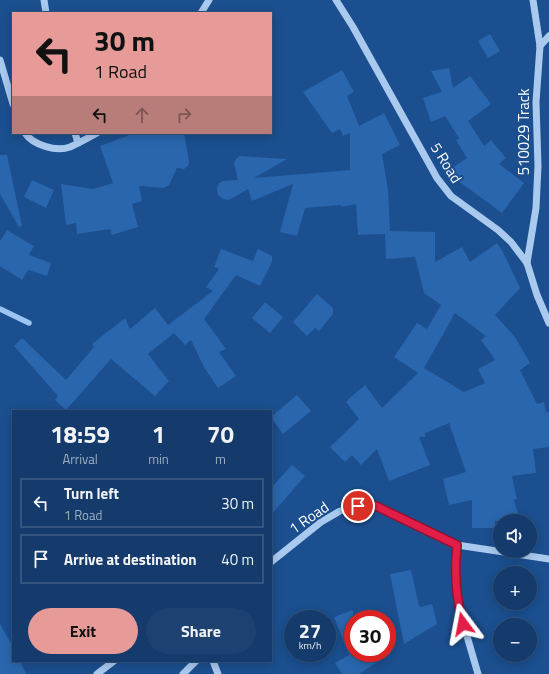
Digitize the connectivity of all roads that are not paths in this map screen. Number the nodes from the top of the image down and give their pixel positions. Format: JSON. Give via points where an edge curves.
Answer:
{"nodes":[{"id":1,"x":44,"y":0,"type":"edge"},
{"id":2,"x":209,"y":0,"type":"edge"},
{"id":3,"x":336,"y":0,"type":"edge"},
{"id":4,"x":533,"y":0,"type":"edge"},
{"id":5,"x":46,"y":12,"type":"edge"},
{"id":6,"x":202,"y":12,"type":"edge"},
{"id":7,"x":549,"y":36,"type":"edge"},
{"id":8,"x":540,"y":46,"type":"junction"},
{"id":9,"x":0,"y":60,"type":"edge"},
{"id":10,"x":12,"y":101,"type":"edge"},
{"id":11,"x":26,"y":134,"type":"edge"},
{"id":12,"x":75,"y":134,"type":"edge"},
{"id":13,"x":95,"y":134,"type":"edge"},
{"id":14,"x":78,"y":143,"type":"junction"},
{"id":15,"x":527,"y":263,"type":"junction"},
{"id":16,"x":549,"y":323,"type":"edge"},
{"id":17,"x":457,"y":545,"type":"junction"},
{"id":18,"x":280,"y":555,"type":"junction"},
{"id":19,"x":549,"y":559,"type":"edge"},
{"id":20,"x":272,"y":561,"type":"edge"},
{"id":21,"x":272,"y":567,"type":"edge"},
{"id":22,"x":113,"y":662,"type":"edge"},
{"id":23,"x":195,"y":662,"type":"edge"},
{"id":24,"x":213,"y":662,"type":"edge"},
{"id":25,"x":97,"y":674,"type":"edge"},
{"id":26,"x":183,"y":674,"type":"edge"},
{"id":27,"x":218,"y":674,"type":"edge"},
{"id":28,"x":478,"y":674,"type":"edge"}],
"edges":[{"from":1,"to":5,"type":"street"},
{"from":2,"to":6,"type":"street"},
{"from":3,"to":15,"type":"street","name":"5 Road","via":[[437,178],[451,196],[511,242]]},
{"from":4,"to":8,"type":"street","name":"510029 Track"},
{"from":7,"to":8,"type":"street"},
{"from":8,"to":15,"type":"street","name":"510029 Track","via":[[536,102],[536,208]]},
{"from":9,"to":10,"type":"street"},
{"from":11,"to":14,"type":"street","via":[[46,148],[68,148]]},
{"from":12,"to":14,"type":"street"},
{"from":13,"to":14,"type":"street"},
{"from":15,"to":16,"type":"street","name":"5 Road"},
{"from":17,"to":18,"type":"street","name":"1 Road","via":[[376,506],[358,506],[340,511],[321,522]]},
{"from":17,"to":19,"type":"street","name":"1 Road"},
{"from":17,"to":28,"type":"street","via":[[455,566],[460,612]]},
{"from":18,"to":20,"type":"street","name":"1 Road"},
{"from":18,"to":21,"type":"street"},
{"from":22,"to":25,"type":"street"},
{"from":23,"to":26,"type":"street"},
{"from":24,"to":27,"type":"street"}]}
